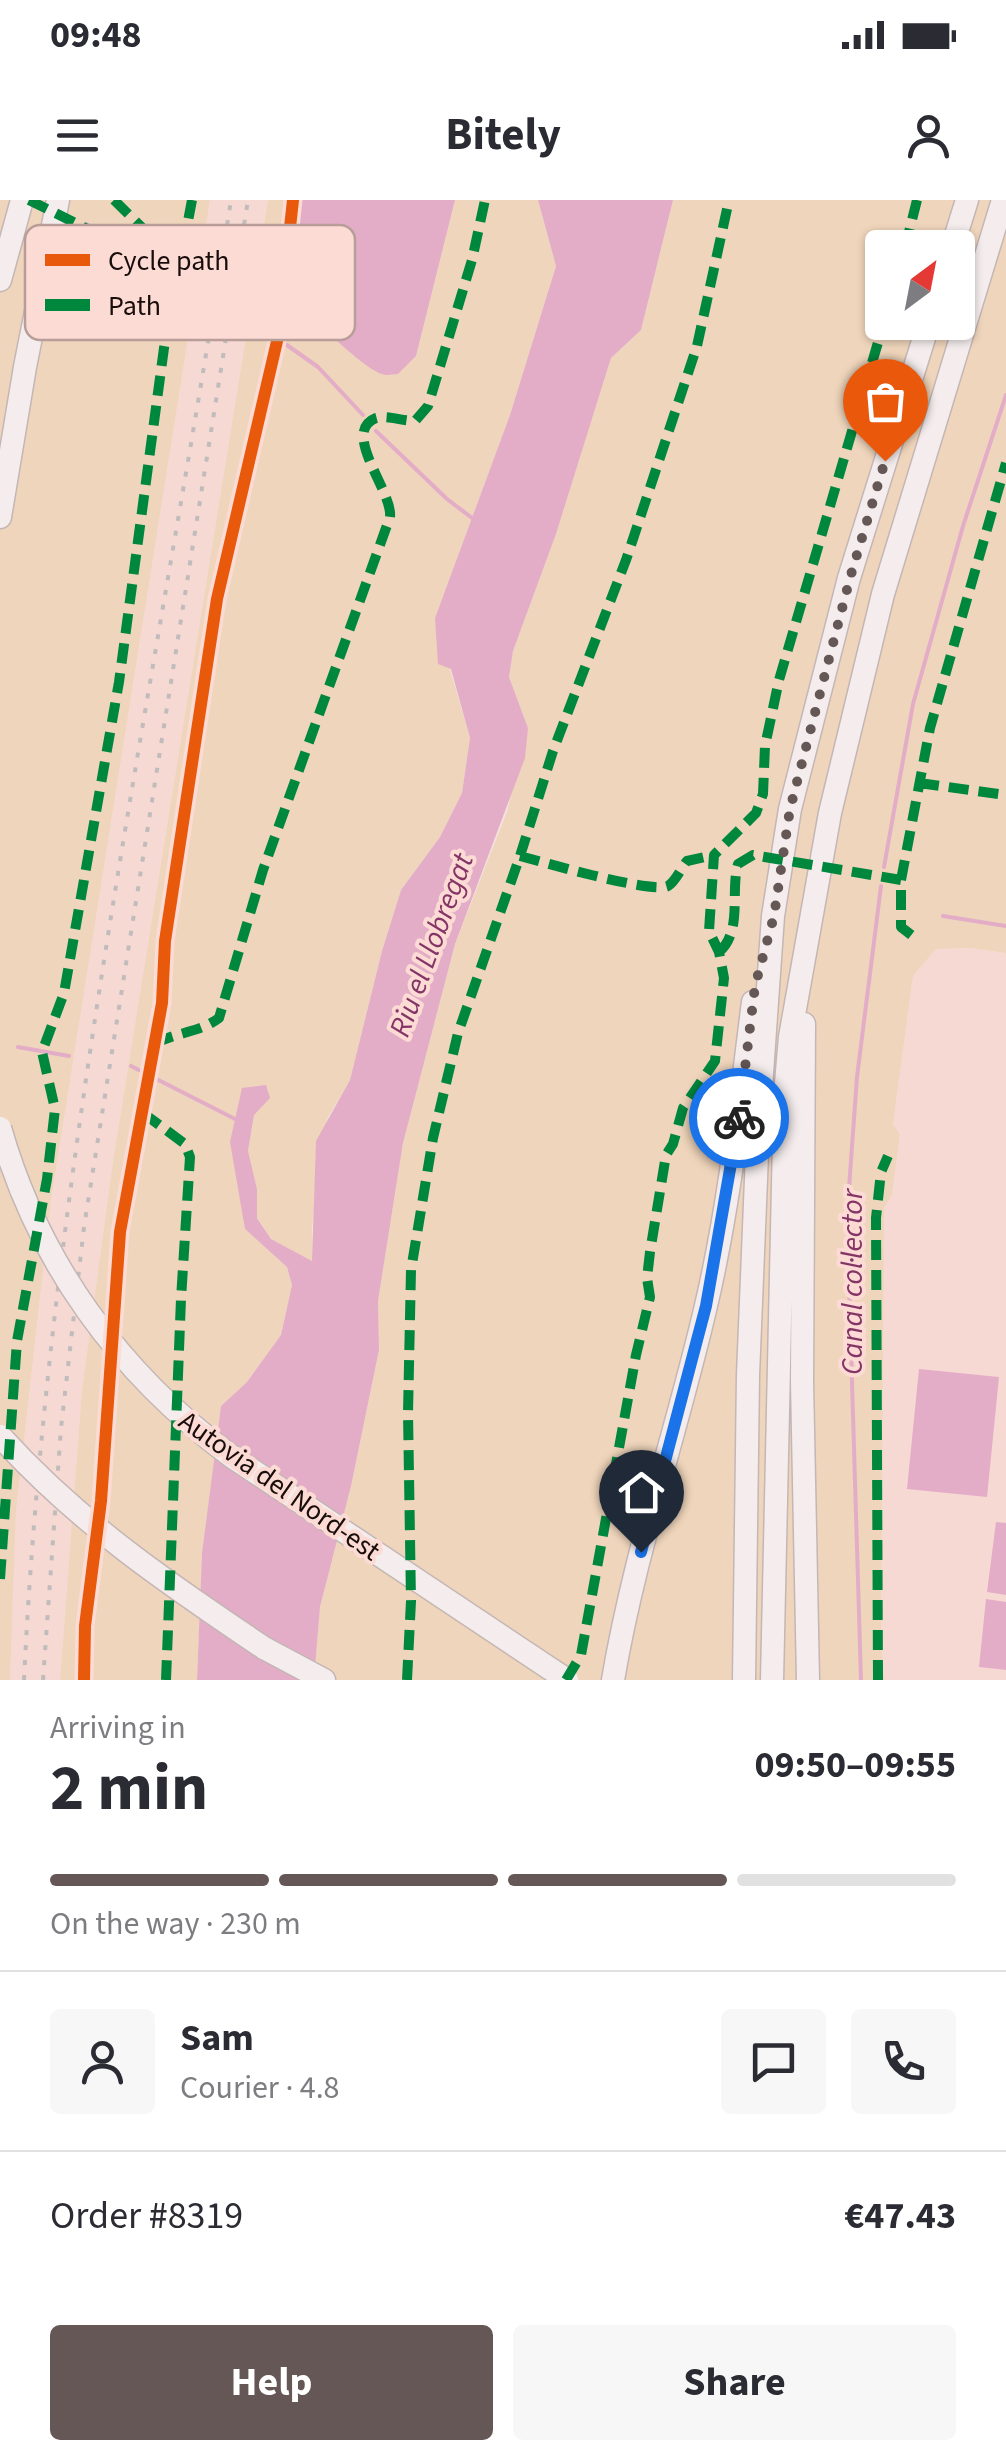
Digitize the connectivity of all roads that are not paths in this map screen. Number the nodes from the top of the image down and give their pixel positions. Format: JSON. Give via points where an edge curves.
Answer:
{"nodes":[{"id":1,"x":22,"y":200,"type":"edge"},
{"id":2,"x":58,"y":200,"type":"edge"},
{"id":3,"x":967,"y":200,"type":"edge"},
{"id":4,"x":1002,"y":200,"type":"edge"},
{"id":5,"x":53,"y":225,"type":"edge"},
{"id":6,"x":958,"y":230,"type":"edge"},
{"id":7,"x":0,"y":280,"type":"edge"},
{"id":8,"x":29,"y":340,"type":"edge"},
{"id":9,"x":924,"y":340,"type":"edge"},
{"id":10,"x":0,"y":516,"type":"edge"},
{"id":11,"x":774,"y":916,"type":"junction"},
{"id":12,"x":804,"y":961,"type":"junction"},
{"id":13,"x":0,"y":1128,"type":"edge"},
{"id":14,"x":0,"y":1436,"type":"edge"},
{"id":15,"x":264,"y":1648,"type":"junction"},
{"id":16,"x":304,"y":1680,"type":"edge"},
{"id":17,"x":324,"y":1680,"type":"edge"},
{"id":18,"x":567,"y":1680,"type":"edge"},
{"id":19,"x":614,"y":1680,"type":"edge"},
{"id":20,"x":744,"y":1680,"type":"edge"},
{"id":21,"x":772,"y":1680,"type":"edge"},
{"id":22,"x":808,"y":1680,"type":"edge"}],
"edges":[{"from":1,"to":7,"type":"highway"},
{"from":2,"to":5,"type":"highway"},
{"from":3,"to":6,"type":"highway"},
{"from":4,"to":12,"type":"highway","via":[[883,594],[830,813]]},
{"from":8,"to":10,"type":"highway"},
{"from":9,"to":11,"type":"highway","via":[[850,578],[790,809]]},
{"from":11,"to":19,"type":"highway","via":[[755,986],[706,1306]]},
{"from":11,"to":20,"type":"highway","via":[[748,1375]]},
{"from":12,"to":21,"type":"highway","via":[[784,1096]]},
{"from":12,"to":22,"type":"highway"},
{"from":13,"to":18,"type":"highway","name":"Autovia del Nord-est","bridge":true,"via":[[44,1241],[101,1332],[141,1379],[231,1456]]},
{"from":14,"to":15,"type":"highway","bridge":true,"via":[[116,1546]]},
{"from":15,"to":16,"type":"highway"},
{"from":15,"to":17,"type":"highway"}]}
